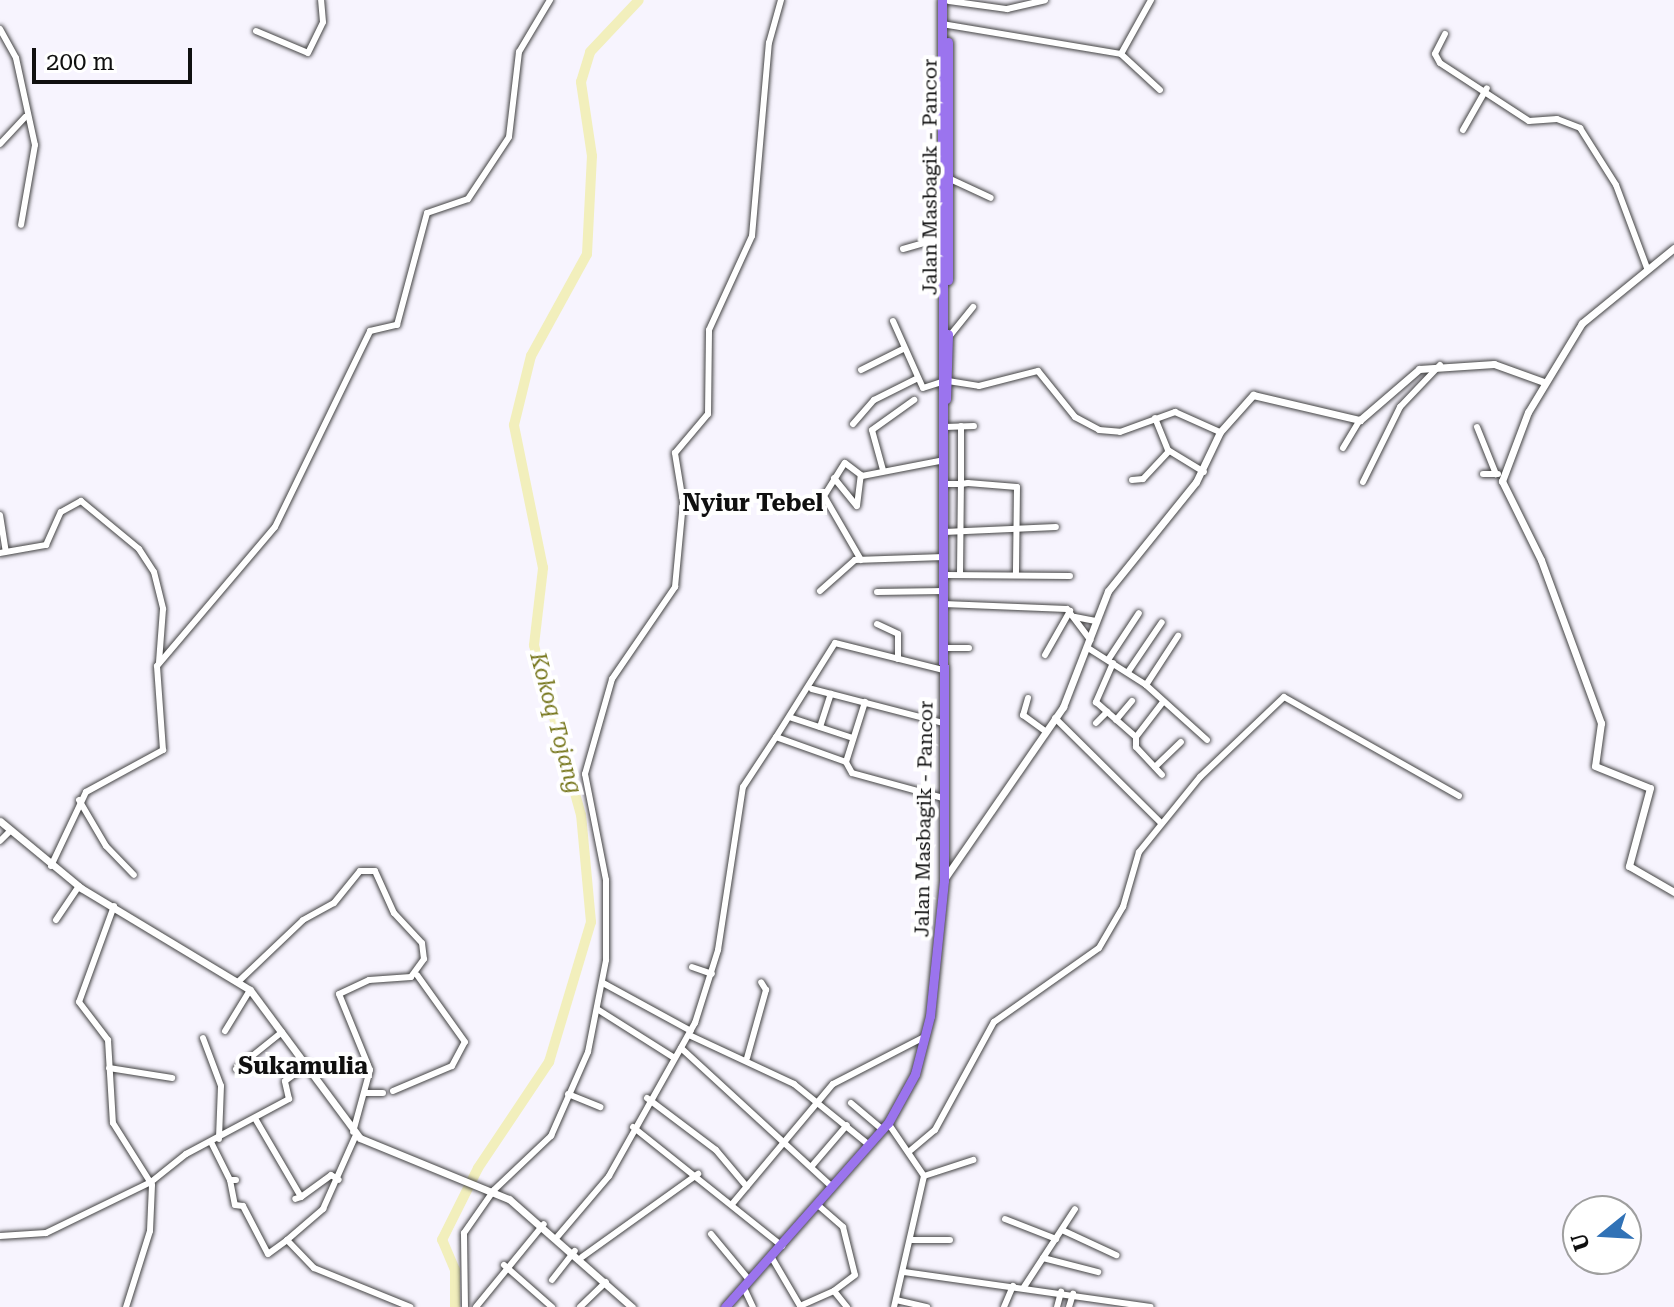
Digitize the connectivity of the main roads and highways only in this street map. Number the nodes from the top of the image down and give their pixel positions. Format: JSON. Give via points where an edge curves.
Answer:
{"nodes":[{"id":1,"x":947,"y":0,"type":"edge"},
{"id":2,"x":945,"y":142,"type":"junction"},
{"id":3,"x":945,"y":237,"type":"junction"},
{"id":4,"x":945,"y":381,"type":"junction"},
{"id":5,"x":725,"y":1307,"type":"edge"}],
"edges":[{"from":1,"to":2,"type":"main road","name":"Jalan Masbagik - Pancor"},
{"from":2,"to":3,"type":"main road","name":"Jalan Masbagik - Pancor"},
{"from":2,"to":3,"type":"main road","name":"Jalan Masbagik - Pancor"},
{"from":3,"to":4,"type":"main road","name":"Jalan Masbagik - Pancor"},
{"from":3,"to":4,"type":"main road","name":"Jalan Masbagik - Pancor"},
{"from":4,"to":5,"type":"main road","name":"Jalan Masbagik - Pancor","via":[[944,880],[926,1036],[885,1126]]}]}
